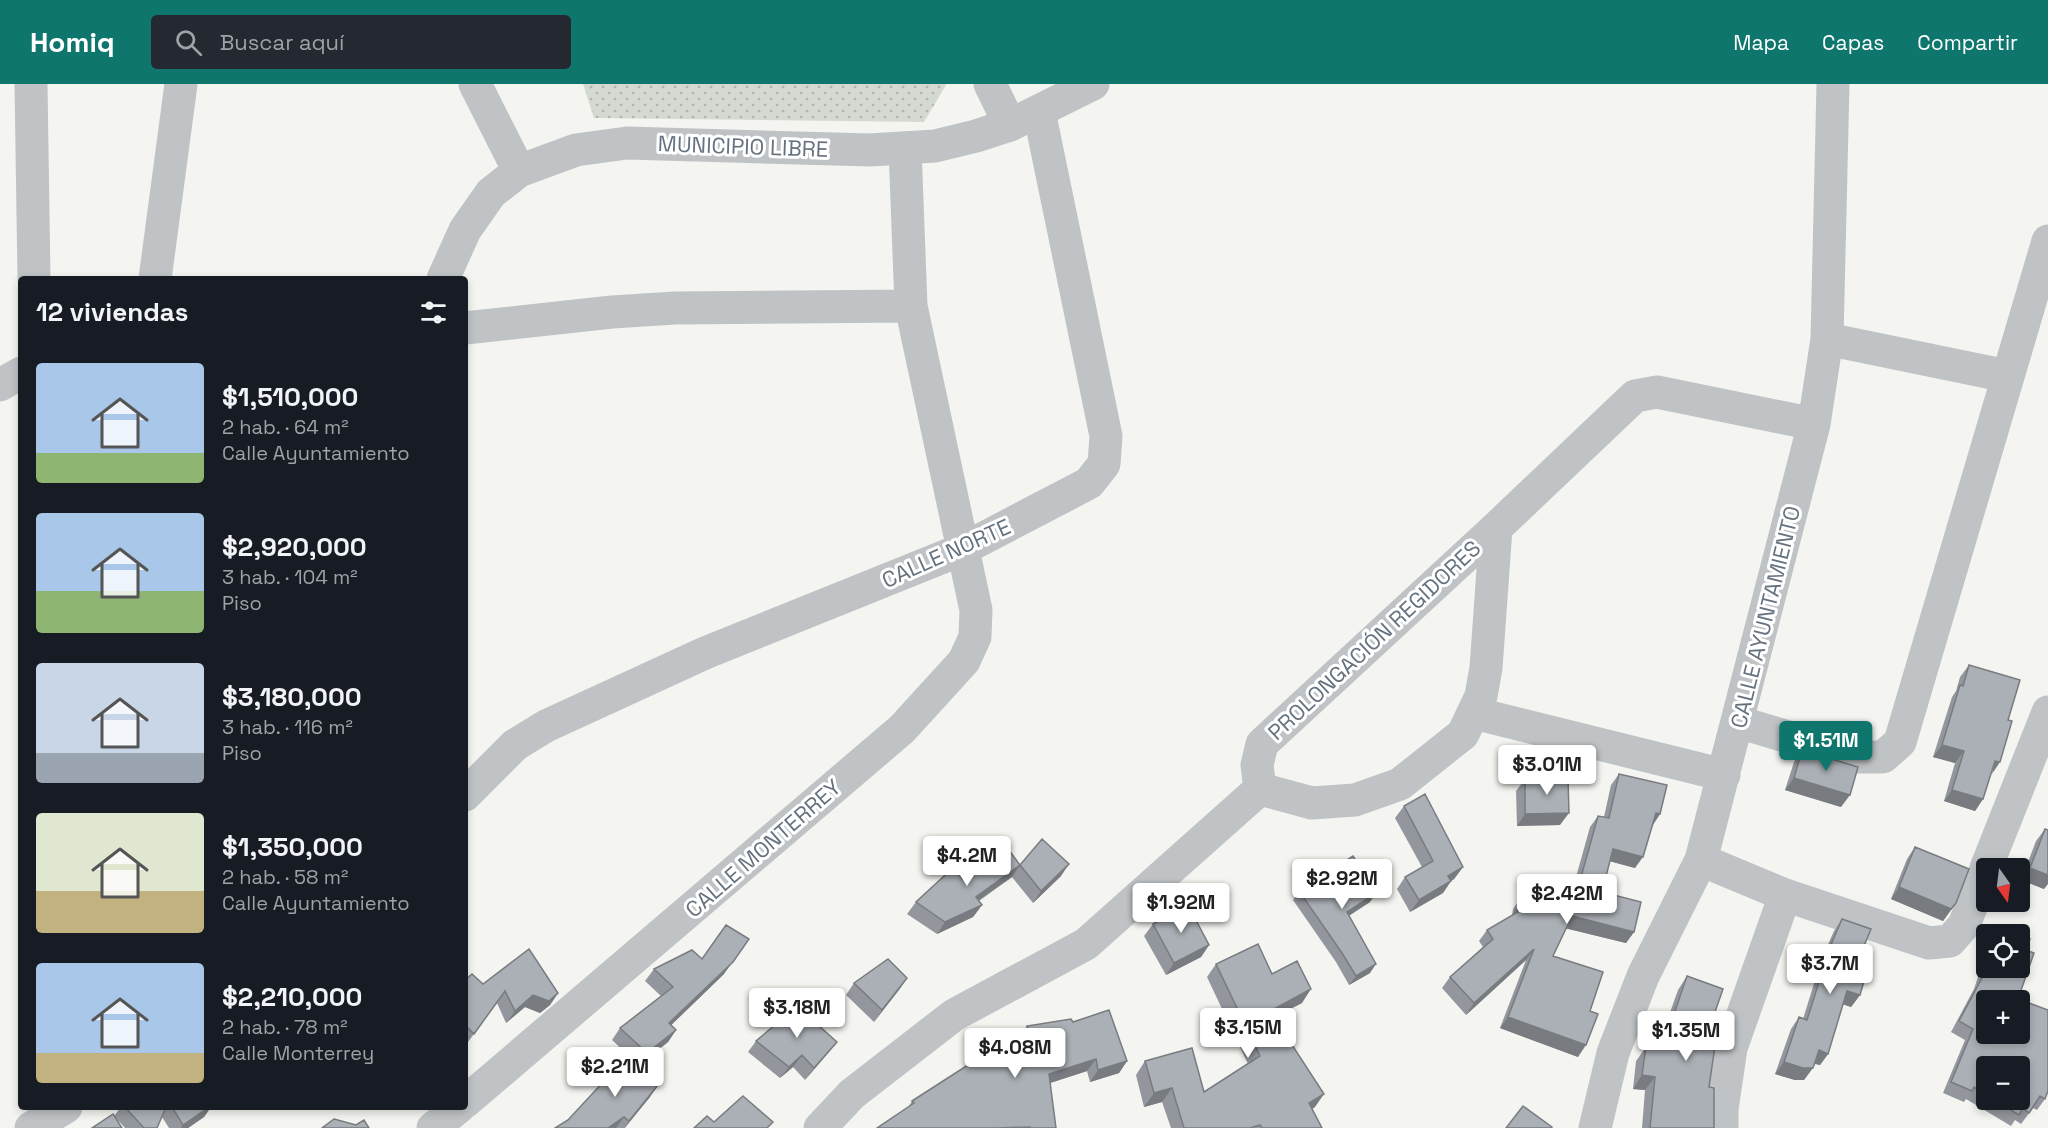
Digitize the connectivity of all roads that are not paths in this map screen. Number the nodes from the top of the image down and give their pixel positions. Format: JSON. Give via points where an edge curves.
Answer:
{"nodes":[{"id":1,"x":31,"y":84,"type":"edge"},
{"id":2,"x":181,"y":84,"type":"edge"},
{"id":3,"x":475,"y":84,"type":"edge"},
{"id":4,"x":990,"y":84,"type":"edge"},
{"id":5,"x":1093,"y":84,"type":"edge"},
{"id":6,"x":1833,"y":84,"type":"edge"},
{"id":7,"x":1024,"y":118,"type":"junction"},
{"id":8,"x":905,"y":148,"type":"junction"},
{"id":9,"x":519,"y":171,"type":"junction"},
{"id":10,"x":2048,"y":241,"type":"edge"},
{"id":11,"x":34,"y":276,"type":"edge"},
{"id":12,"x":156,"y":276,"type":"edge"},
{"id":13,"x":444,"y":276,"type":"edge"},
{"id":14,"x":911,"y":306,"type":"junction"},
{"id":15,"x":468,"y":328,"type":"edge"},
{"id":16,"x":1827,"y":339,"type":"junction"},
{"id":17,"x":18,"y":375,"type":"edge"},
{"id":18,"x":2007,"y":376,"type":"junction"},
{"id":19,"x":0,"y":385,"type":"edge"},
{"id":20,"x":1815,"y":424,"type":"junction"},
{"id":21,"x":1496,"y":528,"type":"junction"},
{"id":22,"x":963,"y":549,"type":"junction"},
{"id":23,"x":2048,"y":712,"type":"edge"},
{"id":24,"x":1474,"y":713,"type":"junction"},
{"id":25,"x":1738,"y":722,"type":"junction"},
{"id":26,"x":1724,"y":775,"type":"junction"},
{"id":27,"x":1260,"y":789,"type":"junction"},
{"id":28,"x":468,"y":792,"type":"edge"},
{"id":29,"x":1990,"y":858,"type":"edge"},
{"id":30,"x":1701,"y":860,"type":"junction"},
{"id":31,"x":1976,"y":894,"type":"edge"},
{"id":32,"x":1785,"y":895,"type":"junction"},
{"id":33,"x":468,"y":1099,"type":"edge"},
{"id":34,"x":61,"y":1110,"type":"edge"},
{"id":35,"x":455,"y":1110,"type":"edge"},
{"id":36,"x":31,"y":1128,"type":"edge"},
{"id":37,"x":433,"y":1128,"type":"edge"},
{"id":38,"x":820,"y":1128,"type":"edge"},
{"id":39,"x":1595,"y":1128,"type":"edge"},
{"id":40,"x":1722,"y":1128,"type":"edge"}],
"edges":[{"from":1,"to":11,"type":"street"},
{"from":2,"to":12,"type":"street"},
{"from":3,"to":9,"type":"street"},
{"from":4,"to":7,"type":"street","name":"CALLE NORTE"},
{"from":5,"to":7,"type":"street","name":"MUNICIPIO LIBRE"},
{"from":6,"to":16,"type":"street","name":"CALLE AYUNTAMIENTO"},
{"from":7,"to":8,"type":"street","name":"MUNICIPIO LIBRE","via":[[976,136],[935,146]]},
{"from":7,"to":22,"type":"street","name":"CALLE NORTE","via":[[1106,436],[1104,464],[1089,483]]},
{"from":8,"to":9,"type":"street","name":"MUNICIPIO LIBRE","via":[[627,143],[576,150]]},
{"from":8,"to":14,"type":"street","name":"CALLE MONTERREY"},
{"from":9,"to":13,"type":"street","name":"MUNICIPIO LIBRE","via":[[491,193],[465,230]]},
{"from":10,"to":18,"type":"street"},
{"from":14,"to":15,"type":"street","via":[[675,308]]},
{"from":14,"to":22,"type":"street","name":"CALLE MONTERREY"},
{"from":16,"to":18,"type":"street"},
{"from":16,"to":20,"type":"street","name":"CALLE AYUNTAMIENTO"},
{"from":17,"to":19,"type":"street"},
{"from":18,"to":25,"type":"street","via":[[1900,742],[1883,758],[1856,757]]},
{"from":20,"to":21,"type":"street","name":"PROLONGACIÓN REGIDORES","via":[[1657,392],[1635,396]]},
{"from":20,"to":25,"type":"street","name":"CALLE AYUNTAMIENTO"},
{"from":21,"to":24,"type":"street","via":[[1486,668]]},
{"from":21,"to":27,"type":"street","name":"PROLONGACIÓN REGIDORES","via":[[1262,744],[1257,765]]},
{"from":22,"to":28,"type":"street","name":"CALLE NORTE","via":[[705,654],[546,726],[515,745]]},
{"from":22,"to":33,"type":"street","name":"CALLE MONTERREY","via":[[976,610],[975,637],[964,661],[902,729]]},
{"from":23,"to":29,"type":"street"},
{"from":24,"to":26,"type":"street"},
{"from":24,"to":27,"type":"street","via":[[1462,734],[1400,784],[1355,800],[1312,803]]},
{"from":25,"to":26,"type":"street","name":"CALLE AYUNTAMIENTO"},
{"from":26,"to":30,"type":"street","name":"CALLE AYUNTAMIENTO"},
{"from":27,"to":38,"type":"street","via":[[1086,944],[954,1015],[852,1094]]},
{"from":30,"to":32,"type":"street"},
{"from":30,"to":39,"type":"street","name":"CALLE AYUNTAMIENTO","via":[[1643,976],[1613,1053]]},
{"from":31,"to":32,"type":"street","via":[[1964,925],[1950,941],[1929,942]]},
{"from":32,"to":40,"type":"street","via":[[1731,1048]]},
{"from":34,"to":36,"type":"street"},
{"from":35,"to":37,"type":"street"}]}
